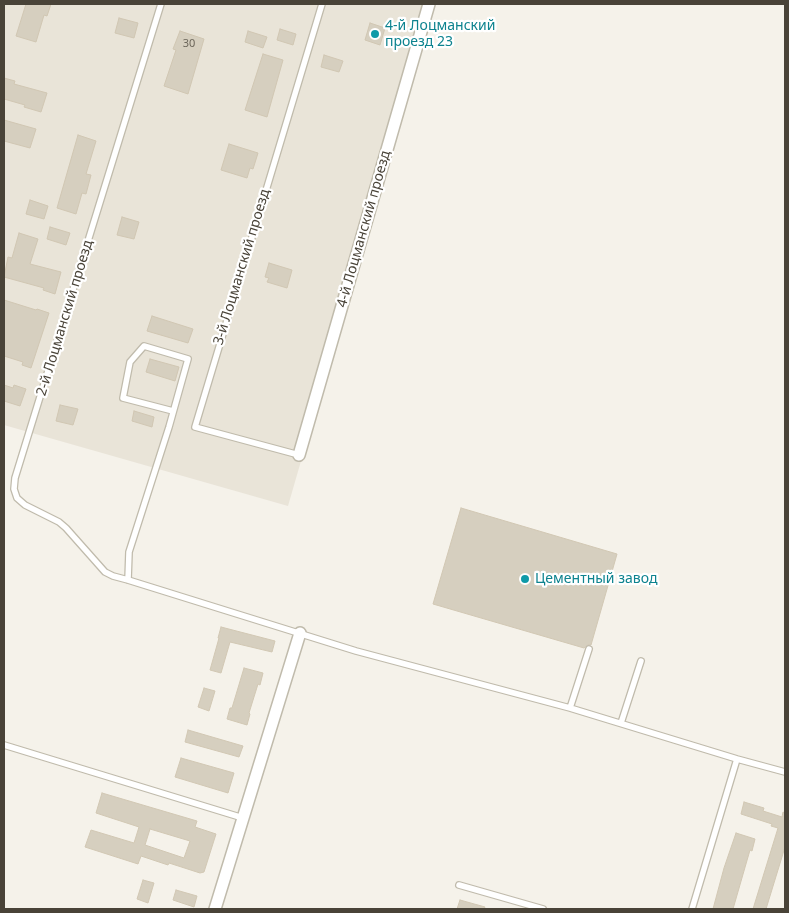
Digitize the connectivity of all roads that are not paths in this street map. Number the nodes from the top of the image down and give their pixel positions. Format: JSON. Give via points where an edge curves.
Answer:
{"nodes":[{"id":1,"x":162,"y":4,"type":"edge"},
{"id":2,"x":322,"y":4,"type":"edge"},
{"id":3,"x":429,"y":4,"type":"edge"},
{"id":4,"x":173,"y":411,"type":"junction"},
{"id":5,"x":299,"y":455,"type":"joint"},
{"id":6,"x":128,"y":580,"type":"junction"},
{"id":7,"x":300,"y":633,"type":"junction"},
{"id":8,"x":589,"y":649,"type":"dead end"},
{"id":9,"x":641,"y":661,"type":"dead end"},
{"id":10,"x":570,"y":708,"type":"junction"},
{"id":11,"x":621,"y":724,"type":"junction"},
{"id":12,"x":4,"y":745,"type":"edge"},
{"id":13,"x":737,"y":759,"type":"junction"},
{"id":14,"x":785,"y":772,"type":"edge"},
{"id":15,"x":243,"y":818,"type":"junction"},
{"id":16,"x":459,"y":885,"type":"dead end"},
{"id":17,"x":530,"y":908,"type":"edge"},
{"id":18,"x":215,"y":909,"type":"edge"},
{"id":19,"x":543,"y":909,"type":"edge"},
{"id":20,"x":692,"y":909,"type":"edge"}],
"edges":[{"from":1,"to":6,"type":"lane","name":"2-й Лоцманский проезд","via":[[14,488],[16,498],[59,522],[108,575]]},
{"from":2,"to":5,"type":"lane","name":"3-й Лоцманский проезд","via":[[195,427]]},
{"from":3,"to":5,"type":"street","name":"4-й Лоцманский проезд"},
{"from":4,"to":4,"type":"lane","via":[[188,358],[144,346],[130,362],[123,398]]},
{"from":4,"to":6,"type":"lane","via":[[128,552]]},
{"from":6,"to":7,"type":"lane","name":"2-й Лоцманский проезд"},
{"from":7,"to":10,"type":"lane","name":"2-й Лоцманский проезд"},
{"from":7,"to":15,"type":"street"},
{"from":8,"to":10,"type":"lane"},
{"from":9,"to":11,"type":"lane"},
{"from":10,"to":11,"type":"lane","name":"2-й Лоцманский проезд"},
{"from":11,"to":13,"type":"lane","name":"2-й Лоцманский проезд"},
{"from":12,"to":15,"type":"lane"},
{"from":13,"to":14,"type":"lane","name":"2-й Лоцманский проезд"},
{"from":13,"to":20,"type":"lane"},
{"from":15,"to":18,"type":"street"},
{"from":16,"to":17,"type":"lane"},
{"from":17,"to":19,"type":"lane"}]}
